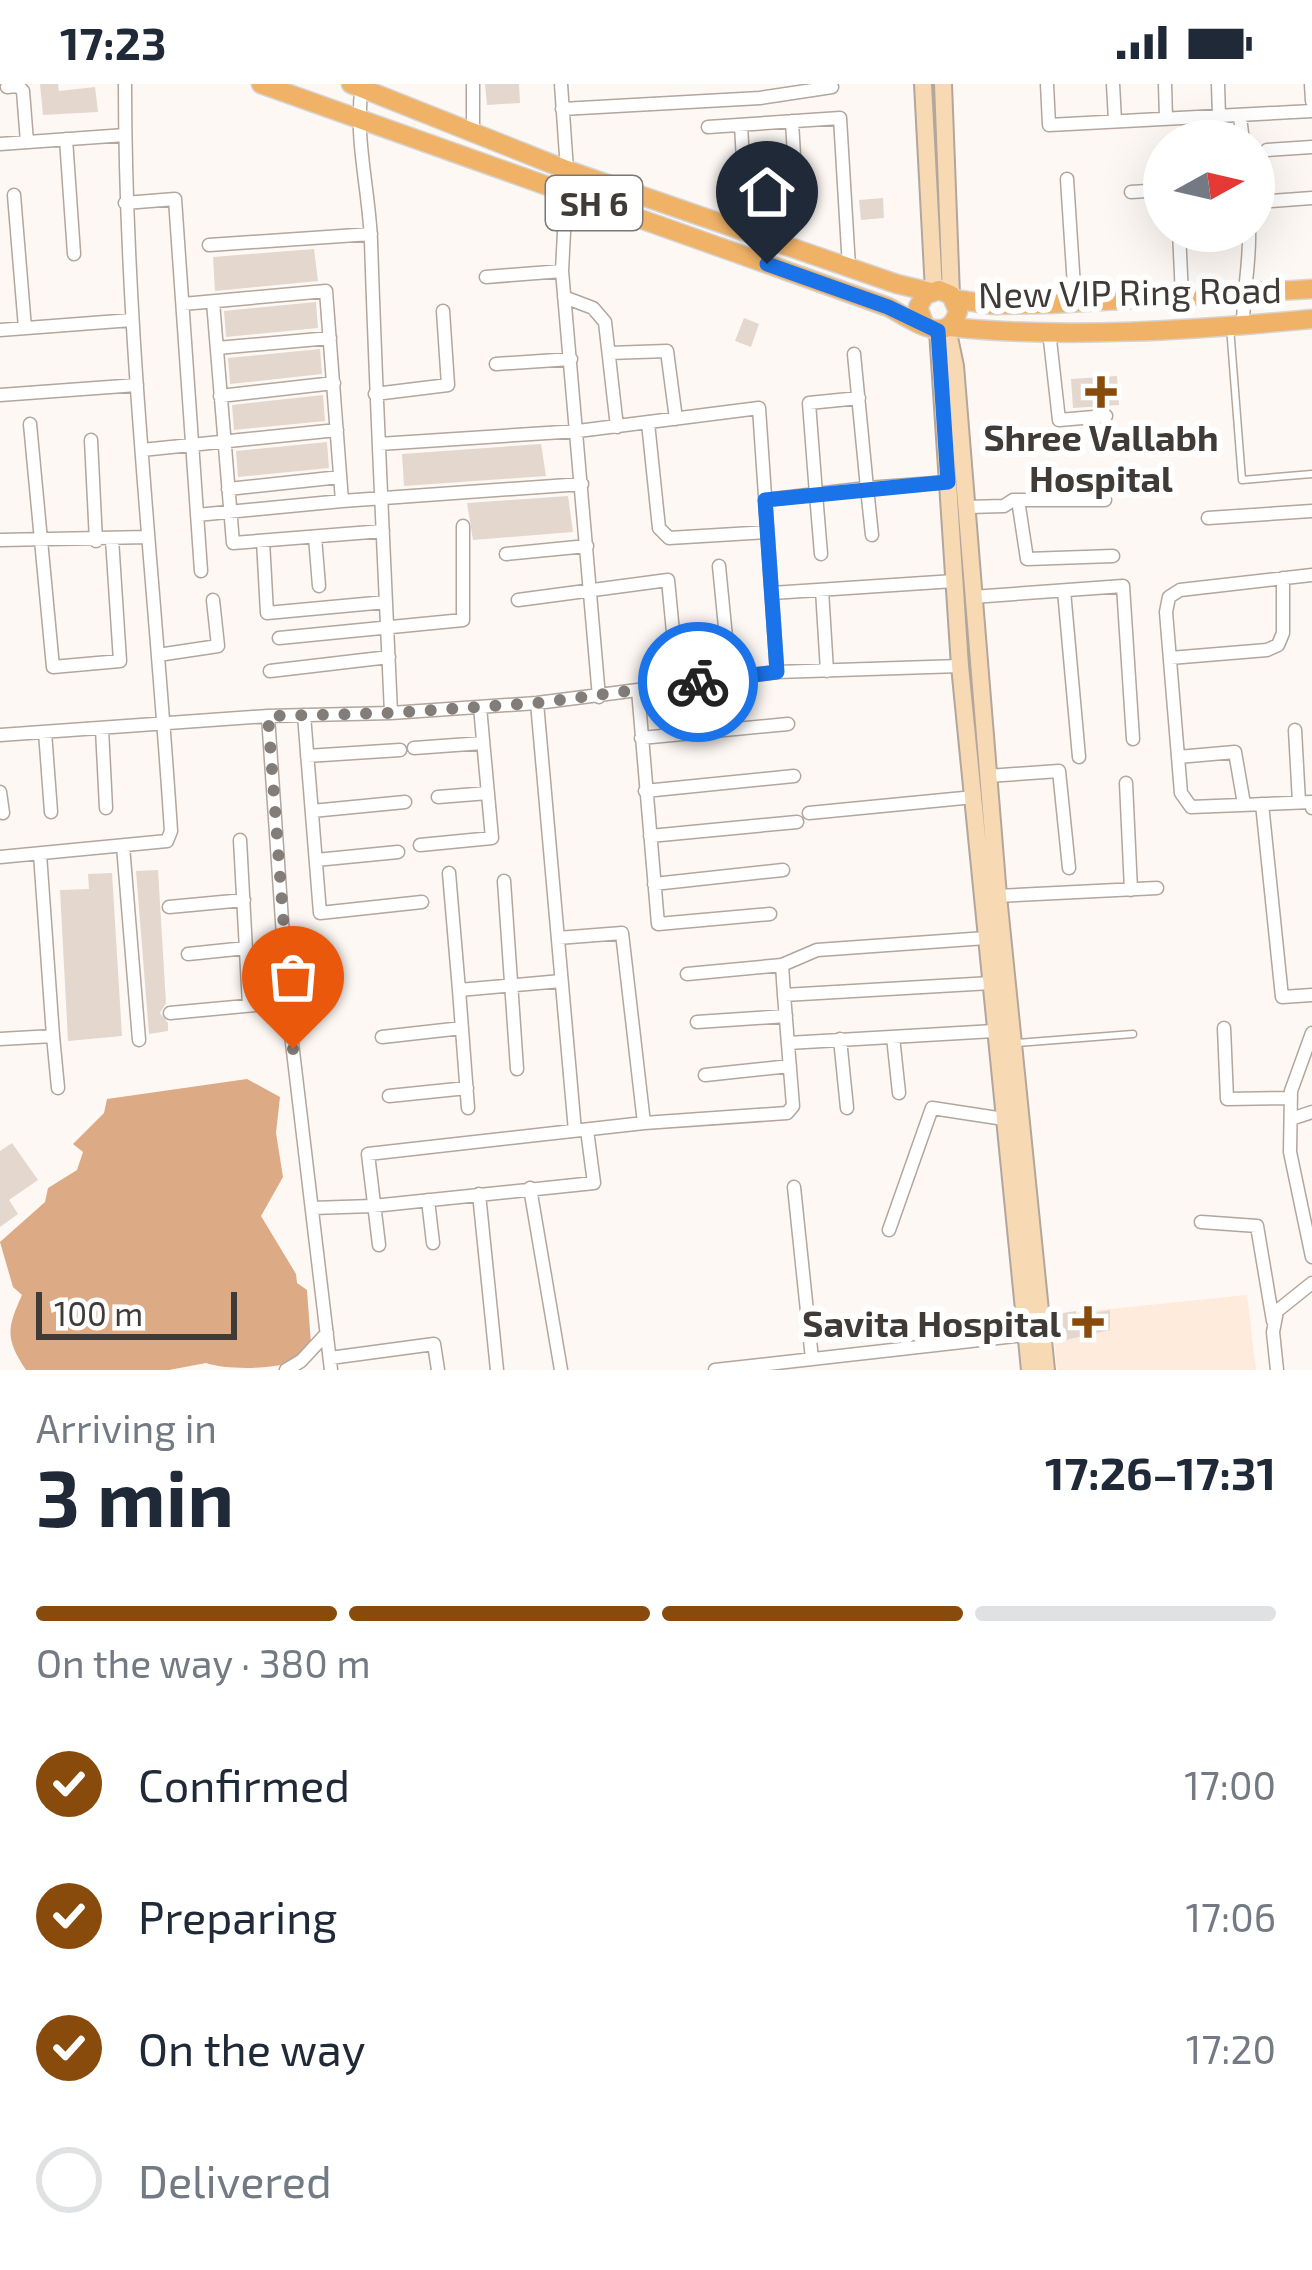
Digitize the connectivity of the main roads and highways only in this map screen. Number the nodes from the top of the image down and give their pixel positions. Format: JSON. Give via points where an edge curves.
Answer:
{"nodes":[{"id":1,"x":261,"y":84,"type":"edge"},
{"id":2,"x":359,"y":85,"type":"edge"},
{"id":3,"x":1312,"y":289,"type":"edge"},
{"id":4,"x":942,"y":294,"type":"junction"},
{"id":5,"x":1312,"y":319,"type":"edge"},
{"id":6,"x":940,"y":328,"type":"junction"}],
"edges":[{"from":1,"to":6,"type":"main road","name":"New VIP Ring Road","number":"SH 6"},
{"from":2,"to":4,"type":"main road","name":"New VIP Ring Road","number":"SH 6","via":[[567,170]]},
{"from":3,"to":4,"type":"main road","name":"New VIP Ring Road","number":"SH 6","via":[[994,304]]},
{"from":4,"to":6,"type":"main road","via":[[957,317]]},
{"from":4,"to":6,"type":"main road","via":[[918,308]]},
{"from":5,"to":6,"type":"main road","name":"New VIP Ring Road","number":"SH 6"}]}
